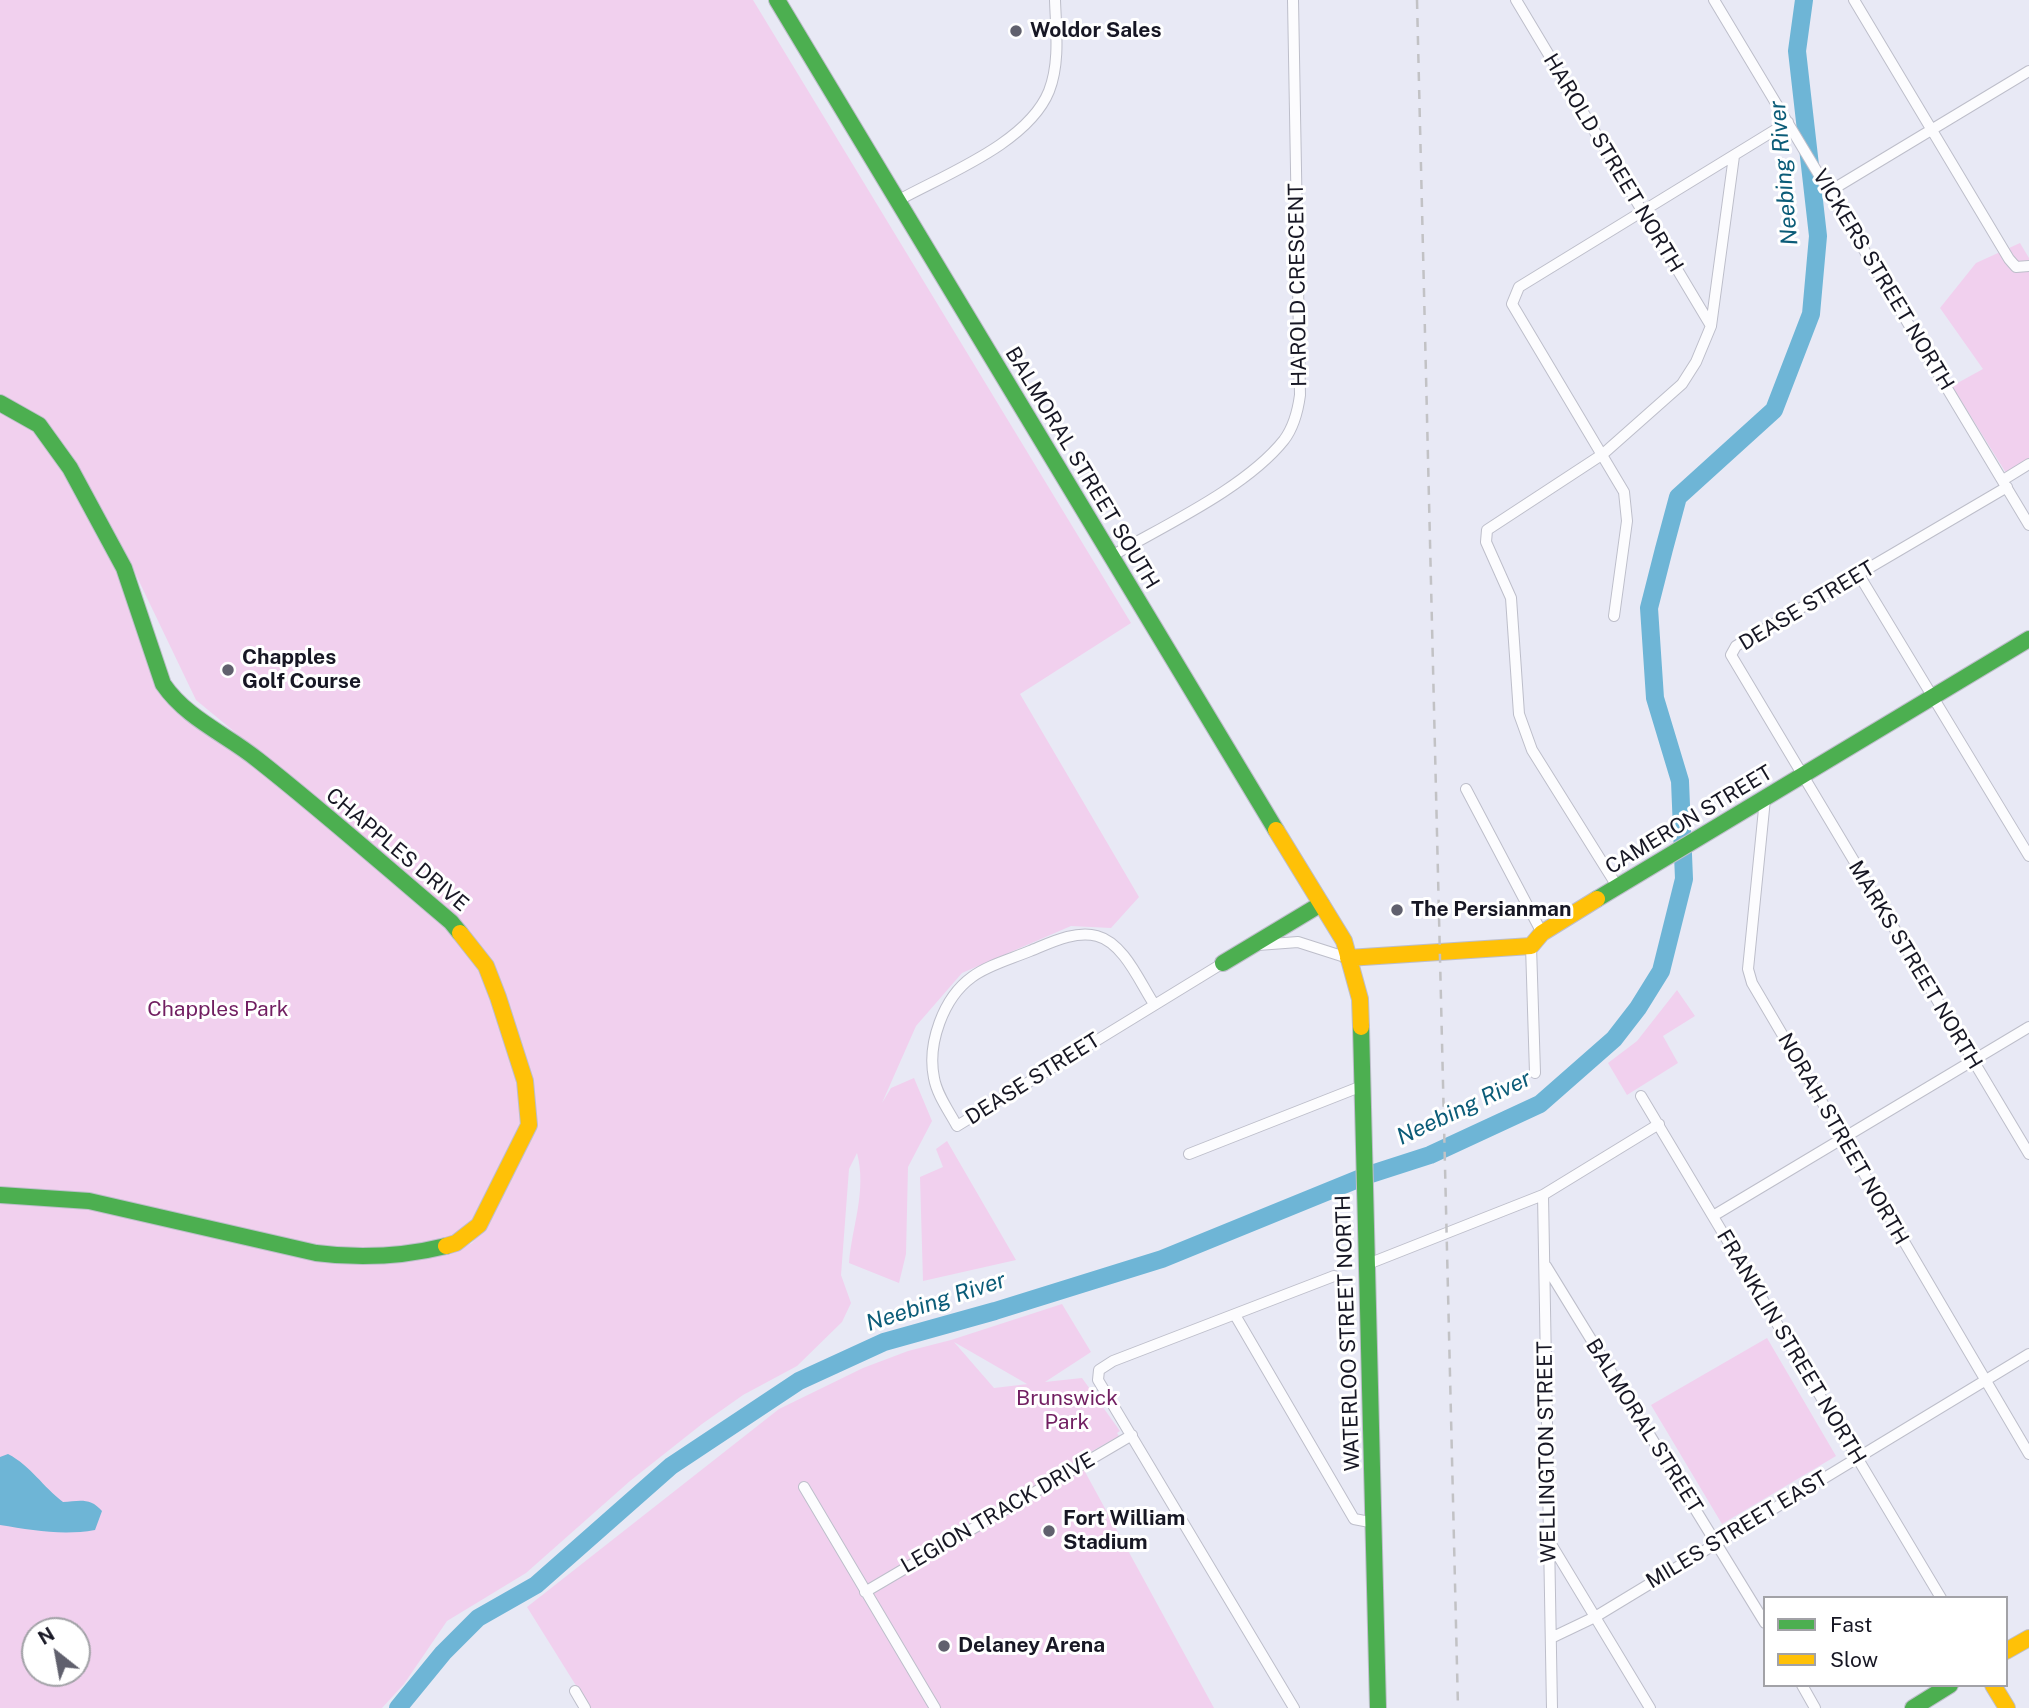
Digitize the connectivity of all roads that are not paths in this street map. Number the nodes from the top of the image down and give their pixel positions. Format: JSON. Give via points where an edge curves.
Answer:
{"nodes":[{"id":1,"x":777,"y":0,"type":"edge"},
{"id":2,"x":1055,"y":0,"type":"edge"},
{"id":3,"x":1293,"y":0,"type":"edge"},
{"id":4,"x":1516,"y":0,"type":"edge"},
{"id":5,"x":1714,"y":0,"type":"edge"},
{"id":6,"x":1854,"y":0,"type":"edge"},
{"id":7,"x":2029,"y":71,"type":"edge"},
{"id":8,"x":1788,"y":122,"type":"junction"},
{"id":9,"x":1931,"y":131,"type":"junction"},
{"id":10,"x":1734,"y":156,"type":"junction"},
{"id":11,"x":1828,"y":188,"type":"junction"},
{"id":12,"x":899,"y":200,"type":"junction"},
{"id":13,"x":1644,"y":212,"type":"junction"},
{"id":14,"x":2029,"y":266,"type":"edge"},
{"id":15,"x":1711,"y":326,"type":"junction"},
{"id":16,"x":0,"y":403,"type":"edge"},
{"id":17,"x":1603,"y":454,"type":"junction"},
{"id":18,"x":2029,"y":464,"type":"edge"},
{"id":19,"x":2005,"y":484,"type":"junction"},
{"id":20,"x":2029,"y":525,"type":"edge"},
{"id":21,"x":1110,"y":557,"type":"junction"},
{"id":22,"x":1859,"y":575,"type":"junction"},
{"id":23,"x":1614,"y":616,"type":"dead end"},
{"id":24,"x":2029,"y":639,"type":"edge"},
{"id":25,"x":1933,"y":697,"type":"junction"},
{"id":26,"x":1802,"y":777,"type":"junction"},
{"id":27,"x":1466,"y":789,"type":"dead end"},
{"id":28,"x":1765,"y":799,"type":"junction"},
{"id":29,"x":2029,"y":856,"type":"edge"},
{"id":30,"x":1617,"y":886,"type":"junction"},
{"id":31,"x":1321,"y":904,"type":"junction"},
{"id":32,"x":1536,"y":939,"type":"junction"},
{"id":33,"x":1348,"y":958,"type":"junction"},
{"id":34,"x":1223,"y":963,"type":"junction"},
{"id":35,"x":1154,"y":1004,"type":"junction"},
{"id":36,"x":2029,"y":1027,"type":"edge"},
{"id":37,"x":1973,"y":1060,"type":"junction"},
{"id":38,"x":1535,"y":1073,"type":"dead end"},
{"id":39,"x":1362,"y":1086,"type":"junction"},
{"id":40,"x":1641,"y":1096,"type":"dead end"},
{"id":41,"x":1659,"y":1124,"type":"junction"},
{"id":42,"x":1842,"y":1139,"type":"junction"},
{"id":43,"x":1189,"y":1154,"type":"dead end"},
{"id":44,"x":2029,"y":1154,"type":"edge"},
{"id":45,"x":0,"y":1195,"type":"edge"},
{"id":46,"x":1542,"y":1195,"type":"junction"},
{"id":47,"x":1713,"y":1216,"type":"junction"},
{"id":48,"x":1368,"y":1264,"type":"junction"},
{"id":49,"x":1545,"y":1264,"type":"junction"},
{"id":50,"x":1334,"y":1276,"type":"dead end"},
{"id":51,"x":1235,"y":1315,"type":"junction"},
{"id":52,"x":2029,"y":1354,"type":"edge"},
{"id":53,"x":1984,"y":1381,"type":"junction"},
{"id":54,"x":1132,"y":1435,"type":"junction"},
{"id":55,"x":2029,"y":1454,"type":"edge"},
{"id":56,"x":1857,"y":1458,"type":"junction"},
{"id":57,"x":804,"y":1487,"type":"dead end"},
{"id":58,"x":1375,"y":1523,"type":"junction"},
{"id":59,"x":1547,"y":1537,"type":"junction"},
{"id":60,"x":1716,"y":1543,"type":"junction"},
{"id":61,"x":865,"y":1592,"type":"junction"},
{"id":62,"x":1940,"y":1596,"type":"edge"},
{"id":63,"x":1595,"y":1617,"type":"junction"},
{"id":64,"x":1763,"y":1620,"type":"edge"},
{"id":65,"x":1551,"y":1638,"type":"junction"},
{"id":66,"x":2029,"y":1638,"type":"edge"},
{"id":67,"x":2008,"y":1650,"type":"edge"},
{"id":68,"x":1803,"y":1687,"type":"edge"},
{"id":69,"x":1947,"y":1687,"type":"edge"},
{"id":70,"x":1994,"y":1687,"type":"edge"},
{"id":71,"x":575,"y":1692,"type":"dead end"},
{"id":72,"x":584,"y":1708,"type":"edge"},
{"id":73,"x":935,"y":1708,"type":"edge"},
{"id":74,"x":1294,"y":1708,"type":"edge"},
{"id":75,"x":1378,"y":1708,"type":"edge"},
{"id":76,"x":1552,"y":1708,"type":"edge"},
{"id":77,"x":1650,"y":1708,"type":"edge"},
{"id":78,"x":1815,"y":1708,"type":"edge"},
{"id":79,"x":1913,"y":1708,"type":"edge"},
{"id":80,"x":2007,"y":1708,"type":"edge"}],
"edges":[{"from":1,"to":12,"type":"street","name":"BALMORAL STREET SOUTH"},
{"from":2,"to":12,"type":"street","via":[[1056,60],[1050,89],[1029,122],[1007,140]]},
{"from":3,"to":21,"type":"street","name":"HAROLD CRESCENT","via":[[1297,411],[1285,439],[1248,475]]},
{"from":4,"to":13,"type":"street","name":"HAROLD STREET NORTH"},
{"from":5,"to":8,"type":"street","name":"VICKERS STREET NORTH"},
{"from":6,"to":9,"type":"street"},
{"from":7,"to":9,"type":"street"},
{"from":8,"to":10,"type":"street"},
{"from":8,"to":11,"type":"street","name":"VICKERS STREET NORTH"},
{"from":9,"to":11,"type":"street"},
{"from":9,"to":14,"type":"street","via":[[2016,267]]},
{"from":10,"to":13,"type":"street"},
{"from":10,"to":15,"type":"street"},
{"from":11,"to":19,"type":"street","name":"VICKERS STREET NORTH"},
{"from":12,"to":21,"type":"street","name":"BALMORAL STREET SOUTH"},
{"from":13,"to":15,"type":"street","name":"HAROLD STREET NORTH"},
{"from":13,"to":17,"type":"street","via":[[1519,287],[1511,304]]},
{"from":15,"to":17,"type":"street","via":[[1682,384]]},
{"from":16,"to":45,"type":"street","name":"CHAPPLES DRIVE","via":[[39,425],[70,468],[124,568],[163,684],[174,700],[256,758],[409,884],[476,950],[498,998],[530,1110],[527,1132],[479,1225],[456,1243],[408,1255],[353,1258],[316,1253],[89,1201]]},
{"from":17,"to":23,"type":"street","via":[[1627,502]]},
{"from":17,"to":30,"type":"street","via":[[1488,530],[1486,542],[1511,598],[1524,730]]},
{"from":18,"to":19,"type":"street","name":"DEASE STREET"},
{"from":19,"to":20,"type":"street","name":"VICKERS STREET NORTH"},
{"from":19,"to":22,"type":"street","name":"DEASE STREET"},
{"from":21,"to":31,"type":"street","name":"BALMORAL STREET SOUTH"},
{"from":22,"to":25,"type":"street"},
{"from":22,"to":26,"type":"street","name":"DEASE STREET","via":[[1736,646],[1731,655]]},
{"from":24,"to":25,"type":"street","name":"CAMERON STREET"},
{"from":25,"to":26,"type":"street","name":"CAMERON STREET"},
{"from":25,"to":29,"type":"street"},
{"from":26,"to":28,"type":"street","name":"CAMERON STREET"},
{"from":26,"to":37,"type":"street","name":"MARKS STREET NORTH"},
{"from":27,"to":32,"type":"street"},
{"from":28,"to":30,"type":"street","name":"CAMERON STREET"},
{"from":28,"to":42,"type":"street","name":"NORAH STREET NORTH","via":[[1748,969]]},
{"from":30,"to":32,"type":"street","name":"CAMERON STREET"},
{"from":31,"to":33,"type":"street","name":"BALMORAL STREET SOUTH","via":[[1344,941]]},
{"from":31,"to":34,"type":"street"},
{"from":32,"to":33,"type":"street","name":"CAMERON STREET"},
{"from":32,"to":38,"type":"street"},
{"from":33,"to":34,"type":"street","name":"DEASE STREET","via":[[1298,942],[1260,944]]},
{"from":33,"to":39,"type":"street","name":"WATERLOO STREET NORTH","via":[[1360,999]]},
{"from":34,"to":35,"type":"street","name":"DEASE STREET"},
{"from":35,"to":35,"type":"street","name":"DEASE STREET","via":[[1121,953],[1096,935],[1072,936],[971,977],[953,996],[935,1035],[933,1077],[957,1126]]},
{"from":36,"to":37,"type":"street"},
{"from":37,"to":42,"type":"street"},
{"from":37,"to":44,"type":"street","name":"MARKS STREET NORTH"},
{"from":39,"to":43,"type":"street"},
{"from":39,"to":48,"type":"street","name":"WATERLOO STREET NORTH"},
{"from":40,"to":41,"type":"street","name":"FRANKLIN STREET NORTH"},
{"from":41,"to":46,"type":"street"},
{"from":41,"to":47,"type":"street","name":"FRANKLIN STREET NORTH"},
{"from":42,"to":47,"type":"street"},
{"from":42,"to":53,"type":"street","name":"NORAH STREET NORTH"},
{"from":46,"to":48,"type":"street"},
{"from":46,"to":49,"type":"street","name":"WELLINGTON STREET"},
{"from":47,"to":56,"type":"street","name":"FRANKLIN STREET NORTH"},
{"from":48,"to":58,"type":"street","name":"WATERLOO STREET NORTH"},
{"from":49,"to":59,"type":"street","name":"WELLINGTON STREET"},
{"from":49,"to":60,"type":"street","name":"BALMORAL STREET"},
{"from":50,"to":51,"type":"street"},
{"from":51,"to":54,"type":"street","via":[[1099,1370],[1098,1380]]},
{"from":51,"to":58,"type":"street","via":[[1354,1519]]},
{"from":52,"to":53,"type":"street","name":"MILES STREET EAST"},
{"from":53,"to":55,"type":"street","name":"NORAH STREET NORTH"},
{"from":53,"to":56,"type":"street","name":"MILES STREET EAST"},
{"from":54,"to":61,"type":"street","name":"LEGION TRACK DRIVE"},
{"from":54,"to":74,"type":"street"},
{"from":56,"to":60,"type":"street","name":"MILES STREET EAST"},
{"from":56,"to":62,"type":"street","name":"FRANKLIN STREET NORTH"},
{"from":57,"to":61,"type":"street"},
{"from":58,"to":75,"type":"street","name":"WATERLOO STREET NORTH"},
{"from":59,"to":63,"type":"street"},
{"from":59,"to":65,"type":"street","name":"WELLINGTON STREET"},
{"from":60,"to":63,"type":"street","name":"MILES STREET EAST"},
{"from":60,"to":64,"type":"street","name":"BALMORAL STREET"},
{"from":61,"to":73,"type":"street"},
{"from":63,"to":65,"type":"street","name":"MILES STREET EAST"},
{"from":63,"to":77,"type":"street"},
{"from":65,"to":76,"type":"street","name":"WELLINGTON STREET"},
{"from":66,"to":67,"type":"street"},
{"from":68,"to":78,"type":"street"},
{"from":69,"to":79,"type":"street"},
{"from":70,"to":80,"type":"street"},
{"from":71,"to":72,"type":"street"}]}
